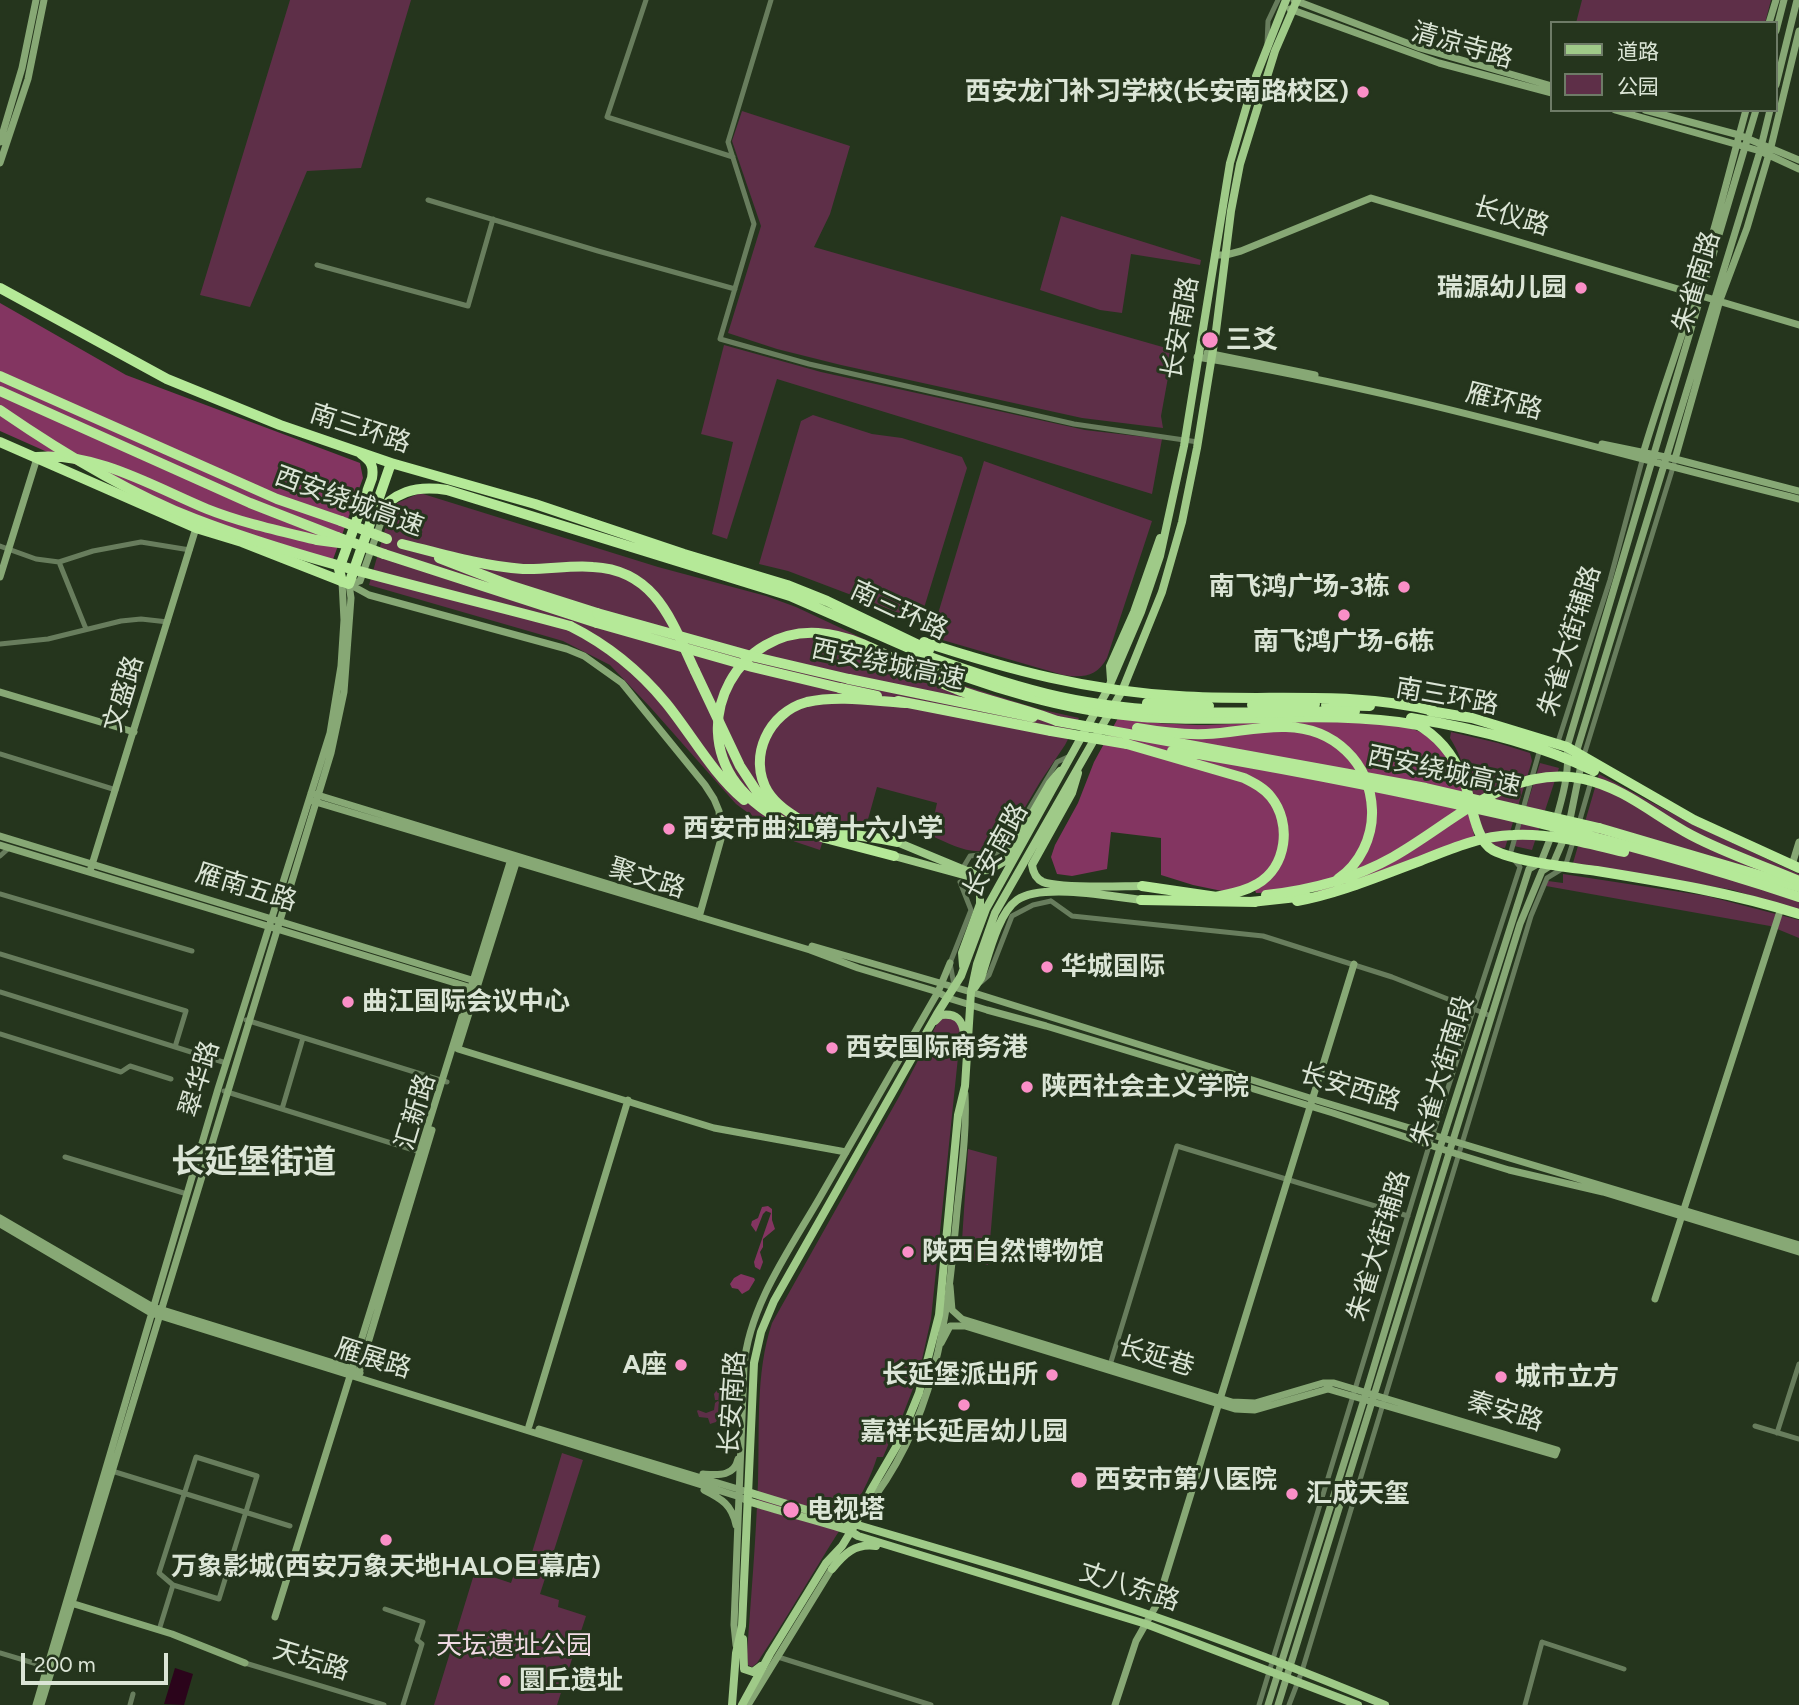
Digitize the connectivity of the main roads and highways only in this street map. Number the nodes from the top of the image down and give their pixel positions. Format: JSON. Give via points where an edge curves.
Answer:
{"nodes":[{"id":1,"x":36,"y":0,"type":"edge"},
{"id":2,"x":44,"y":0,"type":"edge"},
{"id":3,"x":1776,"y":0,"type":"edge"},
{"id":4,"x":1784,"y":0,"type":"edge"},
{"id":5,"x":1797,"y":0,"type":"edge"},
{"id":6,"x":1282,"y":2,"type":"edge"},
{"id":7,"x":1295,"y":3,"type":"edge"},
{"id":8,"x":1770,"y":21,"type":"edge"},
{"id":9,"x":1778,"y":23,"type":"edge"},
{"id":10,"x":1799,"y":31,"type":"edge"},
{"id":11,"x":1778,"y":77,"type":"edge"},
{"id":12,"x":1550,"y":85,"type":"edge"},
{"id":13,"x":1550,"y":92,"type":"edge"},
{"id":14,"x":1623,"y":112,"type":"edge"},
{"id":15,"x":1650,"y":112,"type":"edge"},
{"id":16,"x":1745,"y":112,"type":"edge"},
{"id":17,"x":1755,"y":112,"type":"edge"},
{"id":18,"x":1770,"y":112,"type":"edge"},
{"id":19,"x":1738,"y":140,"type":"junction"},
{"id":20,"x":0,"y":142,"type":"edge"},
{"id":21,"x":1747,"y":143,"type":"junction"},
{"id":22,"x":1761,"y":147,"type":"junction"},
{"id":23,"x":1770,"y":151,"type":"junction"},
{"id":24,"x":1799,"y":160,"type":"edge"},
{"id":25,"x":0,"y":163,"type":"edge"},
{"id":26,"x":1799,"y":169,"type":"edge"},
{"id":27,"x":1215,"y":255,"type":"junction"},
{"id":28,"x":1226,"y":255,"type":"junction"},
{"id":29,"x":0,"y":288,"type":"edge"},
{"id":30,"x":1699,"y":293,"type":"junction"},
{"id":31,"x":1717,"y":299,"type":"junction"},
{"id":32,"x":1799,"y":325,"type":"edge"},
{"id":33,"x":1198,"y":354,"type":"junction"},
{"id":34,"x":1211,"y":356,"type":"junction"},
{"id":35,"x":0,"y":376,"type":"edge"},
{"id":36,"x":0,"y":391,"type":"edge"},
{"id":37,"x":0,"y":410,"type":"edge"},
{"id":38,"x":0,"y":442,"type":"edge"},
{"id":39,"x":354,"y":450,"type":"junction"},
{"id":40,"x":1643,"y":456,"type":"junction"},
{"id":41,"x":37,"y":457,"type":"junction"},
{"id":42,"x":1666,"y":457,"type":"junction"},
{"id":43,"x":1652,"y":458,"type":"junction"},
{"id":44,"x":1675,"y":459,"type":"junction"},
{"id":45,"x":387,"y":461,"type":"junction"},
{"id":46,"x":1668,"y":467,"type":"junction"},
{"id":47,"x":1799,"y":491,"type":"edge"},
{"id":48,"x":399,"y":495,"type":"junction"},
{"id":49,"x":1799,"y":499,"type":"edge"},
{"id":50,"x":373,"y":517,"type":"junction"},
{"id":51,"x":196,"y":528,"type":"junction"},
{"id":52,"x":359,"y":544,"type":"junction"},
{"id":53,"x":402,"y":544,"type":"junction"},
{"id":54,"x":4,"y":548,"type":"edge"},
{"id":55,"x":0,"y":576,"type":"edge"},
{"id":56,"x":346,"y":583,"type":"junction"},
{"id":57,"x":887,"y":629,"type":"junction"},
{"id":58,"x":867,"y":630,"type":"junction"},
{"id":59,"x":928,"y":653,"type":"junction"},
{"id":60,"x":1110,"y":686,"type":"junction"},
{"id":61,"x":1122,"y":691,"type":"junction"},
{"id":62,"x":0,"y":692,"type":"edge"},
{"id":63,"x":905,"y":702,"type":"junction"},
{"id":64,"x":1434,"y":711,"type":"junction"},
{"id":65,"x":1096,"y":712,"type":"junction"},
{"id":66,"x":1109,"y":713,"type":"junction"},
{"id":67,"x":1395,"y":715,"type":"junction"},
{"id":68,"x":1057,"y":721,"type":"junction"},
{"id":69,"x":1080,"y":725,"type":"junction"},
{"id":70,"x":1418,"y":725,"type":"junction"},
{"id":71,"x":134,"y":732,"type":"junction"},
{"id":72,"x":1126,"y":744,"type":"junction"},
{"id":73,"x":1572,"y":754,"type":"junction"},
{"id":74,"x":1073,"y":755,"type":"junction"},
{"id":75,"x":1083,"y":758,"type":"junction"},
{"id":76,"x":1594,"y":771,"type":"road end"},
{"id":77,"x":314,"y":798,"type":"junction"},
{"id":78,"x":805,"y":823,"type":"junction"},
{"id":79,"x":790,"y":826,"type":"junction"},
{"id":80,"x":0,"y":836,"type":"edge"},
{"id":81,"x":897,"y":842,"type":"joint"},
{"id":82,"x":1799,"y":842,"type":"edge"},
{"id":83,"x":0,"y":845,"type":"edge"},
{"id":84,"x":894,"y":856,"type":"joint"},
{"id":85,"x":514,"y":858,"type":"junction"},
{"id":86,"x":1541,"y":862,"type":"junction"},
{"id":87,"x":92,"y":863,"type":"junction"},
{"id":88,"x":1553,"y":864,"type":"junction"},
{"id":89,"x":1797,"y":867,"type":"edge"},
{"id":90,"x":90,"y":872,"type":"junction"},
{"id":91,"x":1799,"y":881,"type":"edge"},
{"id":92,"x":1759,"y":884,"type":"junction"},
{"id":93,"x":1142,"y":886,"type":"joint"},
{"id":94,"x":1799,"y":887,"type":"edge"},
{"id":95,"x":1215,"y":897,"type":"junction"},
{"id":96,"x":1799,"y":897,"type":"edge"},
{"id":97,"x":1141,"y":900,"type":"joint"},
{"id":98,"x":1251,"y":902,"type":"junction"},
{"id":99,"x":1781,"y":908,"type":"junction"},
{"id":100,"x":1799,"y":914,"type":"edge"},
{"id":101,"x":700,"y":915,"type":"junction"},
{"id":102,"x":272,"y":917,"type":"junction"},
{"id":103,"x":281,"y":920,"type":"junction"},
{"id":104,"x":269,"y":926,"type":"junction"},
{"id":105,"x":279,"y":929,"type":"junction"},
{"id":106,"x":950,"y":963,"type":"road end"},
{"id":107,"x":1354,"y":964,"type":"road end"},
{"id":108,"x":964,"y":970,"type":"junction"},
{"id":109,"x":475,"y":985,"type":"junction"},
{"id":110,"x":954,"y":987,"type":"junction"},
{"id":111,"x":940,"y":988,"type":"junction"},
{"id":112,"x":971,"y":992,"type":"junction"},
{"id":113,"x":948,"y":998,"type":"junction"},
{"id":114,"x":970,"y":1005,"type":"junction"},
{"id":115,"x":1483,"y":1013,"type":"junction"},
{"id":116,"x":930,"y":1027,"type":"junction"},
{"id":117,"x":967,"y":1046,"type":"junction"},
{"id":118,"x":457,"y":1049,"type":"junction"},
{"id":119,"x":445,"y":1081,"type":"junction"},
{"id":120,"x":897,"y":1085,"type":"junction"},
{"id":121,"x":965,"y":1086,"type":"junction"},
{"id":122,"x":628,"y":1100,"type":"junction"},
{"id":123,"x":876,"y":1101,"type":"junction"},
{"id":124,"x":1311,"y":1103,"type":"junction"},
{"id":125,"x":1443,"y":1138,"type":"junction"},
{"id":126,"x":1453,"y":1140,"type":"junction"},
{"id":127,"x":1445,"y":1150,"type":"junction"},
{"id":128,"x":846,"y":1152,"type":"junction"},
{"id":129,"x":1684,"y":1214,"type":"junction"},
{"id":130,"x":0,"y":1218,"type":"edge"},
{"id":131,"x":0,"y":1224,"type":"edge"},
{"id":132,"x":1799,"y":1245,"type":"edge"},
{"id":133,"x":1799,"y":1252,"type":"edge"},
{"id":134,"x":950,"y":1286,"type":"junction"},
{"id":135,"x":1655,"y":1299,"type":"dead end"},
{"id":136,"x":156,"y":1311,"type":"junction"},
{"id":137,"x":942,"y":1343,"type":"junction"},
{"id":138,"x":354,"y":1372,"type":"junction"},
{"id":139,"x":1365,"y":1395,"type":"junction"},
{"id":140,"x":1374,"y":1398,"type":"junction"},
{"id":141,"x":1219,"y":1401,"type":"junction"},
{"id":142,"x":1383,"y":1401,"type":"junction"},
{"id":143,"x":529,"y":1426,"type":"junction"},
{"id":144,"x":741,"y":1441,"type":"junction"},
{"id":145,"x":681,"y":1471,"type":"junction"},
{"id":146,"x":685,"y":1480,"type":"junction"},
{"id":147,"x":744,"y":1495,"type":"junction"},
{"id":148,"x":858,"y":1519,"type":"junction"},
{"id":149,"x":850,"y":1531,"type":"junction"},
{"id":150,"x":738,"y":1538,"type":"junction"},
{"id":151,"x":842,"y":1546,"type":"junction"},
{"id":152,"x":901,"y":1549,"type":"junction"},
{"id":153,"x":832,"y":1570,"type":"junction"},
{"id":154,"x":70,"y":1602,"type":"junction"},
{"id":155,"x":1150,"y":1615,"type":"junction"},
{"id":156,"x":275,"y":1617,"type":"dead end"},
{"id":157,"x":1146,"y":1623,"type":"junction"},
{"id":158,"x":742,"y":1626,"type":"junction"},
{"id":159,"x":736,"y":1653,"type":"junction"},
{"id":160,"x":1277,"y":1660,"type":"junction"},
{"id":161,"x":765,"y":1662,"type":"junction"},
{"id":162,"x":246,"y":1663,"type":"road end"},
{"id":163,"x":1291,"y":1666,"type":"junction"},
{"id":164,"x":1278,"y":1675,"type":"junction"},
{"id":165,"x":38,"y":1705,"type":"edge"},
{"id":166,"x":733,"y":1705,"type":"edge"},
{"id":167,"x":742,"y":1705,"type":"edge"},
{"id":168,"x":748,"y":1705,"type":"edge"},
{"id":169,"x":1115,"y":1705,"type":"edge"},
{"id":170,"x":1268,"y":1705,"type":"edge"},
{"id":171,"x":1278,"y":1705,"type":"edge"},
{"id":172,"x":1358,"y":1705,"type":"edge"},
{"id":173,"x":1385,"y":1705,"type":"edge"}],
"edges":[{"from":1,"to":20,"type":"main road"},
{"from":2,"to":25,"type":"main road","via":[[28,79]]},
{"from":3,"to":8,"type":"main road"},
{"from":4,"to":9,"type":"main road"},
{"from":5,"to":11,"type":"main road"},
{"from":6,"to":7,"type":"main road","name":"清凉寺路"},
{"from":6,"to":27,"type":"main road","name":"长安南路","via":[[1230,163]]},
{"from":7,"to":12,"type":"main road","name":"清凉寺路","via":[[1420,48]]},
{"from":7,"to":13,"type":"main road","name":"清凉寺路","via":[[1439,63]]},
{"from":7,"to":28,"type":"main road","name":"长安南路","via":[[1242,156]]},
{"from":10,"to":23,"type":"main road"},
{"from":14,"to":19,"type":"main road"},
{"from":15,"to":19,"type":"main road"},
{"from":16,"to":19,"type":"main road"},
{"from":17,"to":21,"type":"main road","name":"朱雀南路"},
{"from":18,"to":22,"type":"main road","name":"朱雀南路"},
{"from":19,"to":21,"type":"main road"},
{"from":19,"to":30,"type":"main road"},
{"from":21,"to":22,"type":"main road"},
{"from":21,"to":30,"type":"main road","name":"朱雀南路"},
{"from":22,"to":23,"type":"main road"},
{"from":22,"to":31,"type":"main road","name":"朱雀南路"},
{"from":23,"to":24,"type":"main road"},
{"from":23,"to":26,"type":"main road"},
{"from":23,"to":31,"type":"main road","via":[[1747,228]]},
{"from":27,"to":28,"type":"main road","name":"长仪路"},
{"from":27,"to":33,"type":"main road","name":"长安南路"},
{"from":28,"to":30,"type":"main road","name":"长仪路","via":[[1371,198]]},
{"from":28,"to":34,"type":"main road","name":"长安南路"},
{"from":29,"to":39,"type":"highway","name":"南三环路","via":[[167,379]]},
{"from":30,"to":31,"type":"main road","name":"长仪路"},
{"from":30,"to":40,"type":"main road","via":[[1663,384]]},
{"from":30,"to":43,"type":"main road","name":"朱雀南路"},
{"from":31,"to":32,"type":"main road","name":"长仪路"},
{"from":31,"to":42,"type":"main road","name":"朱雀南路"},
{"from":31,"to":44,"type":"main road"},
{"from":33,"to":34,"type":"main road","name":"雁环路"},
{"from":33,"to":60,"type":"main road","name":"长安南路","via":[[1160,556]]},
{"from":34,"to":40,"type":"main road","name":"雁环路"},
{"from":34,"to":61,"type":"main road","name":"长安南路","via":[[1182,522],[1162,592]]},
{"from":35,"to":53,"type":"highway","name":"西安绕城高速","bridge":true,"via":[[277,499]]},
{"from":36,"to":52,"type":"highway","name":"西安绕城高速","bridge":true,"via":[[250,503]]},
{"from":37,"to":79,"type":"highway","bridge":true,"via":[[105,477],[194,519],[388,579],[570,626],[591,637],[650,684],[725,783],[742,799]]},
{"from":38,"to":41,"type":"highway"},
{"from":39,"to":45,"type":"highway","name":"南三环路"},
{"from":39,"to":56,"type":"highway","via":[[374,468],[339,569]]},
{"from":40,"to":43,"type":"main road","name":"雁环路"},
{"from":41,"to":51,"type":"highway"},
{"from":41,"to":52,"type":"highway","bridge":true,"via":[[89,463],[137,476],[230,517],[334,544]]},
{"from":41,"to":54,"type":"main road"},
{"from":42,"to":43,"type":"main road","name":"雁环路"},
{"from":42,"to":44,"type":"main road","name":"雁环路"},
{"from":42,"to":46,"type":"main road","name":"朱雀南路"},
{"from":43,"to":46,"type":"main road","name":"雁环路"},
{"from":43,"to":73,"type":"main road","name":"朱雀大街南段"},
{"from":44,"to":47,"type":"main road","name":"雁环路"},
{"from":45,"to":50,"type":"highway"},
{"from":45,"to":56,"type":"highway"},
{"from":45,"to":57,"type":"highway","name":"南三环路","via":[[787,584]]},
{"from":46,"to":49,"type":"main road","name":"雁环路"},
{"from":46,"to":73,"type":"main road","name":"朱雀大街南段"},
{"from":48,"to":50,"type":"highway","name":"南三环路"},
{"from":48,"to":56,"type":"main road","via":[[385,510],[360,581]]},
{"from":48,"to":58,"type":"highway","name":"南三环路","via":[[428,488],[447,491],[790,596]]},
{"from":50,"to":56,"type":"highway"},
{"from":51,"to":56,"type":"highway"},
{"from":51,"to":71,"type":"main road","name":"文盛路"},
{"from":52,"to":63,"type":"highway","name":"西安绕城高速","bridge":true,"via":[[635,635]]},
{"from":53,"to":68,"type":"highway","name":"西安绕城高速","bridge":true,"via":[[509,585],[755,657]]},
{"from":53,"to":78,"type":"highway","bridge":true,"via":[[487,565],[534,569],[592,566],[642,584],[670,618],[740,766],[757,792],[771,806]]},
{"from":54,"to":55,"type":"main road"},
{"from":56,"to":77,"type":"main road","name":"翠华路","via":[[337,696]]},
{"from":56,"to":101,"type":"main road","via":[[369,595],[567,649],[622,683],[705,785],[719,811],[721,839]]},
{"from":57,"to":59,"type":"highway","name":"南三环路"},
{"from":57,"to":60,"type":"highway","via":[[1010,670]]},
{"from":58,"to":59,"type":"highway","name":"南三环路"},
{"from":58,"to":65,"type":"highway","via":[[886,644],[936,666]]},
{"from":59,"to":64,"type":"highway","name":"南三环路","bridge":true,"via":[[1099,698],[1211,706]]},
{"from":59,"to":67,"type":"highway","name":"南三环路","bridge":true,"via":[[1023,688],[1094,703],[1174,712]]},
{"from":60,"to":61,"type":"highway"},
{"from":60,"to":65,"type":"main road","name":"长安南路"},
{"from":61,"to":64,"type":"highway","via":[[1228,698],[1352,698]]},
{"from":61,"to":66,"type":"main road","name":"长安南路"},
{"from":62,"to":71,"type":"main road"},
{"from":63,"to":72,"type":"highway","name":"西安绕城高速","bridge":true},
{"from":63,"to":78,"type":"highway","via":[[837,699],[808,702],[782,714],[765,737],[760,753],[763,782],[780,807]]},
{"from":64,"to":73,"type":"highway","name":"南三环路","via":[[1472,718]]},
{"from":65,"to":66,"type":"highway"},
{"from":65,"to":74,"type":"main road","name":"长安南路"},
{"from":66,"to":70,"type":"highway","via":[[1355,718]]},
{"from":66,"to":75,"type":"main road","name":"长安南路"},
{"from":67,"to":70,"type":"highway","name":"南三环路"},
{"from":67,"to":73,"type":"highway","name":"南三环路"},
{"from":68,"to":69,"type":"highway","name":"西安绕城高速","bridge":true},
{"from":68,"to":79,"type":"highway","bridge":true,"via":[[953,689],[843,638],[818,633],[773,642],[756,650],[726,688],[720,704],[719,741],[736,783]]},
{"from":69,"to":94,"type":"highway","name":"西安绕城高速","bridge":true,"via":[[1426,788],[1599,828]]},
{"from":69,"to":98,"type":"highway","bridge":true,"via":[[1205,734],[1288,727],[1326,736],[1349,753],[1368,782],[1371,827],[1353,866],[1308,896]]},
{"from":70,"to":86,"type":"highway","name":"南三环路","via":[[1442,743],[1456,764],[1483,841],[1493,850]]},
{"from":71,"to":87,"type":"main road","name":"文盛路"},
{"from":72,"to":92,"type":"highway","name":"西安绕城高速","bridge":true,"via":[[1404,793],[1572,831]]},
{"from":72,"to":95,"type":"highway","via":[[1226,771],[1270,796],[1282,817],[1284,840],[1273,869],[1259,883]]},
{"from":73,"to":76,"type":"highway","name":"南三环路"},
{"from":73,"to":86,"type":"main road","name":"朱雀大街南段"},
{"from":73,"to":88,"type":"main road","name":"朱雀大街南段","via":[[1572,815]]},
{"from":73,"to":89,"type":"highway","name":"南三环路","via":[[1694,820]]},
{"from":74,"to":81,"type":"main road","via":[[1050,783],[1005,862],[989,870],[967,871]]},
{"from":74,"to":108,"type":"main road","name":"长安南路","via":[[986,909]]},
{"from":75,"to":93,"type":"main road","via":[[1072,793],[1032,865],[1034,874],[1041,882],[1056,885]]},
{"from":75,"to":112,"type":"main road","name":"长安南路","via":[[995,913]]},
{"from":77,"to":85,"type":"main road","name":"聚文路"},
{"from":77,"to":102,"type":"main road","name":"翠华路"},
{"from":77,"to":103,"type":"main road","name":"翠华路"},
{"from":78,"to":81,"type":"highway","via":[[835,833]]},
{"from":79,"to":84,"type":"highway"},
{"from":80,"to":87,"type":"main road","name":"雁南五路"},
{"from":82,"to":89,"type":"main road"},
{"from":83,"to":90,"type":"main road","name":"雁南五路"},
{"from":84,"to":108,"type":"main road","via":[[971,877],[980,890],[980,904],[962,953]]},
{"from":85,"to":101,"type":"main road","name":"聚文路"},
{"from":85,"to":109,"type":"main road","name":"汇新路"},
{"from":86,"to":88,"type":"highway","name":"南三环路"},
{"from":86,"to":115,"type":"main road","name":"朱雀大街南段","via":[[1529,869]]},
{"from":87,"to":90,"type":"main road","name":"文盛路"},
{"from":87,"to":102,"type":"main road","name":"雁南五路"},
{"from":88,"to":99,"type":"highway","name":"南三环路","via":[[1709,890]]},
{"from":88,"to":115,"type":"main road","name":"朱雀大街南段","via":[[1542,871]]},
{"from":90,"to":104,"type":"main road","name":"雁南五路"},
{"from":91,"to":95,"type":"highway","bridge":true,"via":[[1692,835],[1618,790],[1554,777],[1523,781],[1501,790],[1393,857],[1356,874],[1266,895]]},
{"from":92,"to":96,"type":"highway","name":"西安绕城高速","bridge":true},
{"from":92,"to":98,"type":"highway","bridge":true,"via":[[1575,840],[1511,835],[1464,845],[1333,894]]},
{"from":93,"to":95,"type":"highway"},
{"from":97,"to":98,"type":"highway"},
{"from":97,"to":112,"type":"main road","via":[[1033,892],[1016,900],[1004,915],[981,978]]},
{"from":99,"to":100,"type":"highway","name":"南三环路"},
{"from":99,"to":129,"type":"main road"},
{"from":101,"to":111,"type":"main road","name":"聚文路"},
{"from":102,"to":103,"type":"main road","name":"雁南五路"},
{"from":102,"to":104,"type":"main road","name":"翠华路"},
{"from":103,"to":105,"type":"main road","name":"翠华路"},
{"from":103,"to":109,"type":"main road","name":"雁南五路"},
{"from":104,"to":105,"type":"main road","name":"雁南五路"},
{"from":104,"to":136,"type":"main road","name":"翠华路"},
{"from":105,"to":109,"type":"main road","name":"雁南五路"},
{"from":105,"to":136,"type":"main road","name":"翠华路"},
{"from":106,"to":111,"type":"main road"},
{"from":107,"to":124,"type":"main road"},
{"from":108,"to":110,"type":"main road","name":"长安南路"},
{"from":109,"to":118,"type":"main road","name":"汇新路"},
{"from":109,"to":119,"type":"main road","name":"汇新路"},
{"from":110,"to":111,"type":"main road","name":"聚文路"},
{"from":110,"to":112,"type":"main road","name":"聚文路"},
{"from":110,"to":113,"type":"main road","name":"长安南路"},
{"from":111,"to":113,"type":"main road","name":"聚文路"},
{"from":111,"to":123,"type":"main road"},
{"from":112,"to":114,"type":"main road","name":"长安南路"},
{"from":112,"to":124,"type":"main road","name":"长安西路"},
{"from":113,"to":114,"type":"main road","name":"聚文路"},
{"from":113,"to":116,"type":"main road","name":"长安南路"},
{"from":114,"to":117,"type":"main road","name":"长安南路"},
{"from":114,"to":124,"type":"main road","name":"长安西路"},
{"from":115,"to":125,"type":"main road","name":"朱雀大街南段"},
{"from":115,"to":126,"type":"main road","name":"朱雀大街南段"},
{"from":116,"to":117,"type":"main road","via":[[941,1015],[954,1016],[962,1023]]},
{"from":116,"to":120,"type":"main road","name":"长安南路"},
{"from":117,"to":121,"type":"main road","name":"长安南路"},
{"from":118,"to":119,"type":"main road","name":"汇新路"},
{"from":118,"to":122,"type":"main road"},
{"from":119,"to":138,"type":"main road","name":"汇新路"},
{"from":119,"to":138,"type":"main road","name":"汇新路"},
{"from":120,"to":123,"type":"main road"},
{"from":120,"to":147,"type":"main road","name":"长安南路","via":[[764,1322],[754,1363]]},
{"from":121,"to":134,"type":"main road"},
{"from":121,"to":148,"type":"main road","name":"长安南路","via":[[934,1339],[909,1419]]},
{"from":122,"to":128,"type":"main road","via":[[715,1128]]},
{"from":122,"to":143,"type":"main road"},
{"from":123,"to":128,"type":"main road"},
{"from":124,"to":125,"type":"main road","name":"长安西路"},
{"from":124,"to":127,"type":"main road","name":"长安西路"},
{"from":124,"to":141,"type":"main road"},
{"from":125,"to":126,"type":"main road","name":"长安西路"},
{"from":125,"to":127,"type":"main road","name":"朱雀大街南段"},
{"from":126,"to":127,"type":"main road","name":"朱雀大街南段"},
{"from":126,"to":129,"type":"main road","name":"长安西路"},
{"from":127,"to":129,"type":"main road","name":"长安西路"},
{"from":127,"to":139,"type":"main road","name":"朱雀大街南段"},
{"from":127,"to":140,"type":"main road","name":"朱雀大街南段"},
{"from":128,"to":144,"type":"main road","via":[[751,1326]]},
{"from":129,"to":132,"type":"main road","name":"长安西路"},
{"from":129,"to":133,"type":"main road","name":"长安西路"},
{"from":129,"to":135,"type":"main road"},
{"from":130,"to":136,"type":"main road","name":"雁展路"},
{"from":131,"to":136,"type":"main road","name":"雁展路"},
{"from":134,"to":137,"type":"main road"},
{"from":134,"to":141,"type":"main road","name":"长延巷","via":[[952,1310],[962,1319]]},
{"from":136,"to":138,"type":"main road","name":"雁展路"},
{"from":136,"to":154,"type":"main road","name":"翠华路"},
{"from":136,"to":154,"type":"main road","name":"翠华路"},
{"from":137,"to":141,"type":"main road","name":"长延巷","via":[[950,1326],[965,1325]]},
{"from":137,"to":148,"type":"main road","via":[[913,1433],[892,1474]]},
{"from":138,"to":143,"type":"main road","name":"雁展路"},
{"from":138,"to":146,"type":"main road","name":"雁展路"},
{"from":138,"to":156,"type":"main road","name":"汇新路"},
{"from":139,"to":140,"type":"main road","name":"长延巷"},
{"from":139,"to":141,"type":"main road","name":"长延巷","via":[[1328,1388],[1255,1410],[1235,1409]]},
{"from":139,"to":160,"type":"main road","name":"朱雀大街南段"},
{"from":140,"to":142,"type":"main road","name":"秦安路"},
{"from":140,"to":163,"type":"main road","name":"朱雀大街南段"},
{"from":141,"to":155,"type":"main road"},
{"from":142,"to":142,"type":"main road","name":"秦安路","via":[[1555,1455],[1557,1450]]},
{"from":143,"to":145,"type":"main road","name":"雁展路"},
{"from":144,"to":145,"type":"main road","via":[[737,1465],[731,1472]]},
{"from":144,"to":147,"type":"main road"},
{"from":145,"to":147,"type":"main road","name":"雁展路"},
{"from":146,"to":147,"type":"main road","name":"雁展路"},
{"from":146,"to":150,"type":"main road","via":[[727,1503]]},
{"from":147,"to":148,"type":"main road","name":"丈八东路"},
{"from":147,"to":149,"type":"main road","name":"丈八东路"},
{"from":147,"to":150,"type":"main road"},
{"from":147,"to":158,"type":"main road","name":"长安南路"},
{"from":148,"to":149,"type":"main road","name":"长安南路"},
{"from":148,"to":155,"type":"main road","name":"丈八东路"},
{"from":149,"to":151,"type":"main road","name":"长安南路"},
{"from":149,"to":152,"type":"main road","name":"丈八东路"},
{"from":150,"to":159,"type":"main road"},
{"from":151,"to":153,"type":"main road"},
{"from":151,"to":161,"type":"main road","name":"长安南路","via":[[826,1563]]},
{"from":152,"to":153,"type":"main road","via":[[862,1545],[845,1554]]},
{"from":152,"to":157,"type":"main road","name":"丈八东路"},
{"from":153,"to":168,"type":"main road"},
{"from":154,"to":162,"type":"main road","name":"天坛路"},
{"from":154,"to":165,"type":"main road","name":"翠华路"},
{"from":154,"to":165,"type":"main road","name":"翠华路"},
{"from":155,"to":157,"type":"main road"},
{"from":155,"to":160,"type":"main road","name":"丈八东路"},
{"from":157,"to":164,"type":"main road","name":"丈八东路"},
{"from":157,"to":169,"type":"main road"},
{"from":158,"to":159,"type":"main road","name":"长安南路"},
{"from":158,"to":161,"type":"main road","via":[[743,1668],[753,1672]]},
{"from":159,"to":166,"type":"main road","name":"长安南路"},
{"from":160,"to":163,"type":"main road","name":"丈八东路"},
{"from":160,"to":164,"type":"main road","name":"朱雀大街南段"},
{"from":161,"to":167,"type":"main road","name":"长安南路"},
{"from":163,"to":164,"type":"main road","name":"朱雀大街南段"},
{"from":163,"to":173,"type":"main road","name":"丈八东路"},
{"from":164,"to":170,"type":"main road","name":"朱雀大街南段"},
{"from":164,"to":171,"type":"main road","name":"朱雀大街南段"},
{"from":164,"to":172,"type":"main road","name":"丈八东路"}]}
